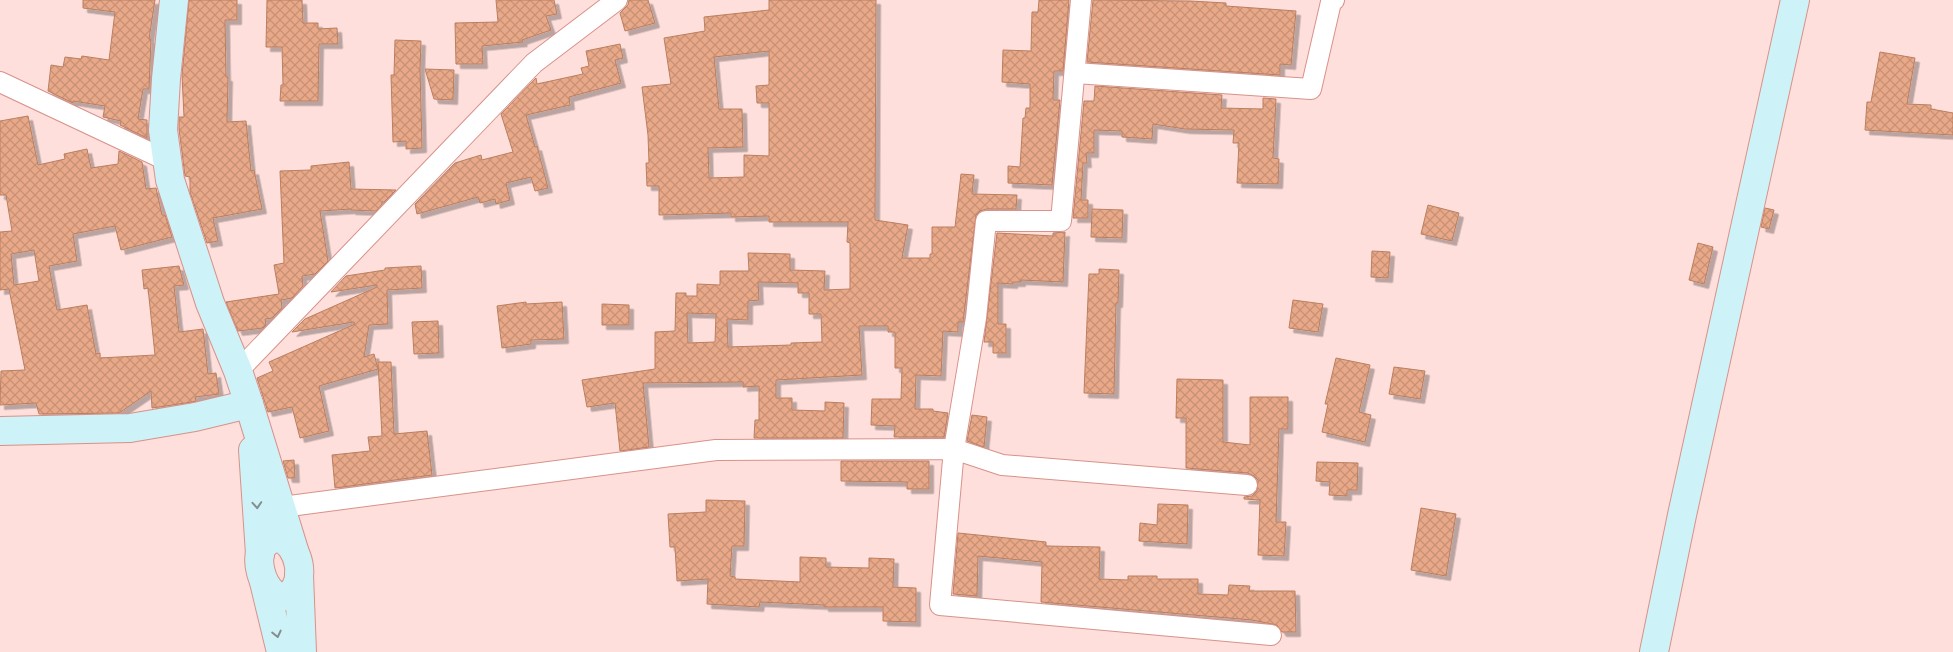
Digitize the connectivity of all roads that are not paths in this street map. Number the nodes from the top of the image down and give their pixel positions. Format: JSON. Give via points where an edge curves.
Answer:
{"nodes":[{"id":1,"x":174,"y":0,"type":"edge"},
{"id":2,"x":617,"y":0,"type":"edge"},
{"id":3,"x":1081,"y":0,"type":"edge"},
{"id":4,"x":1334,"y":0,"type":"edge"},
{"id":5,"x":1795,"y":0,"type":"edge"},
{"id":6,"x":1074,"y":73,"type":"junction"},
{"id":7,"x":0,"y":82,"type":"edge"},
{"id":8,"x":168,"y":160,"type":"junction"},
{"id":9,"x":238,"y":371,"type":"junction"},
{"id":10,"x":250,"y":404,"type":"junction"},
{"id":11,"x":0,"y":431,"type":"edge"},
{"id":12,"x":954,"y":448,"type":"junction"},
{"id":13,"x":1246,"y":485,"type":"dead end"},
{"id":14,"x":282,"y":507,"type":"junction"},
{"id":15,"x":260,"y":554,"type":"junction"},
{"id":16,"x":296,"y":563,"type":"junction"},
{"id":17,"x":264,"y":582,"type":"junction"},
{"id":18,"x":1271,"y":635,"type":"dead end"},
{"id":19,"x":281,"y":652,"type":"edge"},
{"id":20,"x":302,"y":652,"type":"edge"},
{"id":21,"x":1654,"y":652,"type":"edge"}],
"edges":[{"from":1,"to":8,"type":"main road","via":[[163,130]]},
{"from":2,"to":9,"type":"street","via":[[534,62]]},
{"from":3,"to":6,"type":"street"},
{"from":4,"to":6,"type":"street","via":[[1311,89]]},
{"from":5,"to":21,"type":"main road"},
{"from":6,"to":12,"type":"street","via":[[1061,221],[986,221],[976,318]]},
{"from":7,"to":8,"type":"street"},
{"from":8,"to":9,"type":"main road","via":[[170,180],[210,303]]},
{"from":9,"to":10,"type":"main road"},
{"from":10,"to":11,"type":"main road","via":[[130,428]]},
{"from":10,"to":14,"type":"main road"},
{"from":10,"to":15,"type":"main road","one_way":true},
{"from":12,"to":13,"type":"street","via":[[1002,465]]},
{"from":12,"to":14,"type":"street","via":[[716,450]]},
{"from":12,"to":18,"type":"street","via":[[940,605]]},
{"from":14,"to":16,"type":"main road"},
{"from":15,"to":16,"type":"main road","via":[[264,545],[276,538],[284,540]]},
{"from":15,"to":17,"type":"main road","via":[[259,566]]},
{"from":16,"to":17,"type":"main road","via":[[297,585],[293,592],[282,597],[274,594]]},
{"from":16,"to":20,"type":"main road"},
{"from":17,"to":19,"type":"main road","one_way":true}]}
